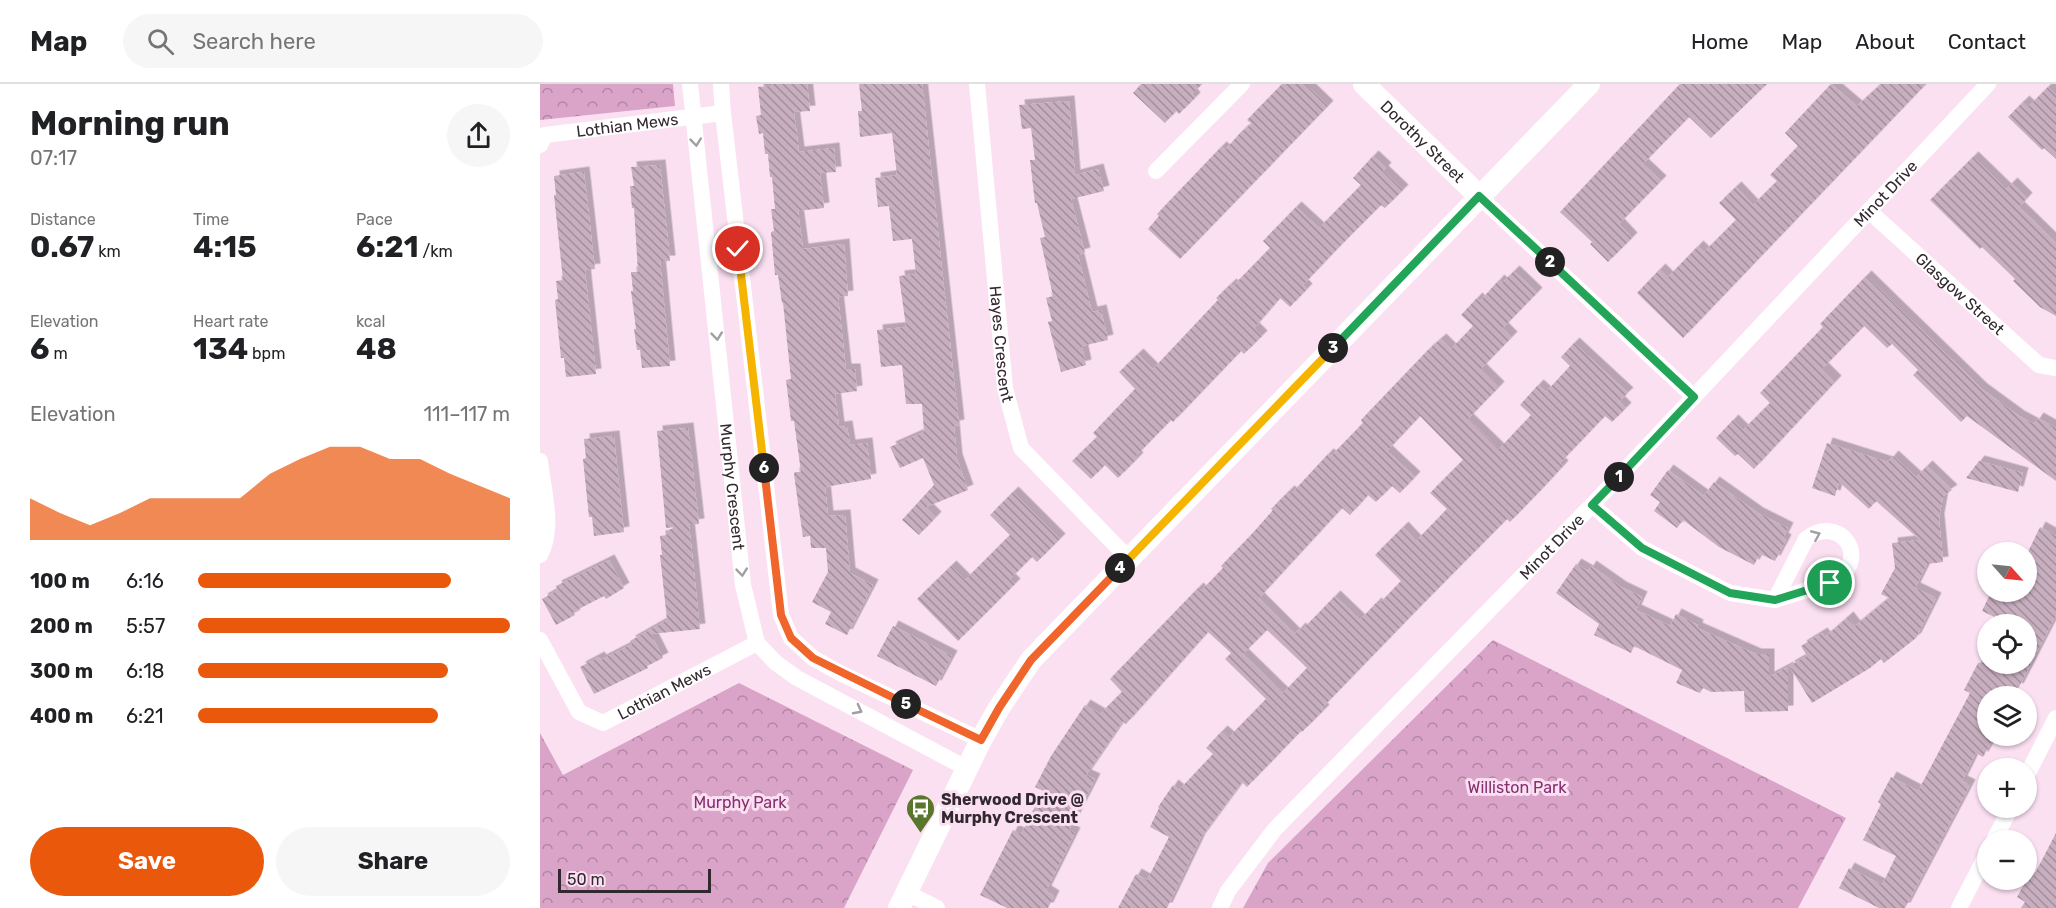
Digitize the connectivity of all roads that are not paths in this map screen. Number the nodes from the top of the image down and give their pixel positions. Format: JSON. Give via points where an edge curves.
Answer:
{"nodes":[{"id":1,"x":690,"y":84,"type":"edge"},
{"id":2,"x":721,"y":84,"type":"edge"},
{"id":3,"x":977,"y":84,"type":"edge"},
{"id":4,"x":1242,"y":84,"type":"edge"},
{"id":5,"x":1364,"y":84,"type":"edge"},
{"id":6,"x":1589,"y":84,"type":"edge"},
{"id":7,"x":1989,"y":84,"type":"edge"},
{"id":8,"x":723,"y":113,"type":"junction"},
{"id":9,"x":694,"y":116,"type":"junction"},
{"id":10,"x":540,"y":145,"type":"edge"},
{"id":11,"x":1156,"y":171,"type":"dead end"},
{"id":12,"x":1479,"y":196,"type":"junction"},
{"id":13,"x":1869,"y":211,"type":"junction"},
{"id":14,"x":2056,"y":368,"type":"edge"},
{"id":15,"x":1694,"y":397,"type":"junction"},
{"id":16,"x":540,"y":461,"type":"edge"},
{"id":17,"x":1592,"y":505,"type":"junction"},
{"id":18,"x":540,"y":555,"type":"edge"},
{"id":19,"x":1129,"y":559,"type":"junction"},
{"id":20,"x":1775,"y":600,"type":"junction"},
{"id":21,"x":540,"y":640,"type":"edge"},
{"id":22,"x":757,"y":643,"type":"junction"},
{"id":23,"x":2056,"y":718,"type":"edge"},
{"id":24,"x":981,"y":740,"type":"junction"},
{"id":25,"x":2036,"y":758,"type":"edge"},
{"id":26,"x":968,"y":769,"type":"junction"},
{"id":27,"x":1977,"y":873,"type":"edge"},
{"id":28,"x":903,"y":900,"type":"edge"},
{"id":29,"x":937,"y":908,"type":"edge"},
{"id":30,"x":1220,"y":908,"type":"edge"},
{"id":31,"x":1959,"y":908,"type":"edge"}],
"edges":[{"from":1,"to":9,"type":"street","name":"Murphy Crescent"},
{"from":2,"to":8,"type":"street","name":"Murphy Crescent"},
{"from":3,"to":19,"type":"street","name":"Hayes Crescent","via":[[1005,388],[1021,448]]},
{"from":4,"to":11,"type":"street"},
{"from":5,"to":12,"type":"street","name":"Dorothy Street"},
{"from":6,"to":12,"type":"street"},
{"from":7,"to":13,"type":"street","name":"Minot Drive"},
{"from":8,"to":9,"type":"street","name":"Lothian Mews"},
{"from":8,"to":24,"type":"street","name":"Murphy Crescent","via":[[781,615],[791,638],[813,658]]},
{"from":9,"to":10,"type":"street","name":"Lothian Mews","via":[[545,135]]},
{"from":9,"to":22,"type":"street","name":"Murphy Crescent","one_way":true,"via":[[743,585]]},
{"from":12,"to":15,"type":"street","name":"Dorothy Street"},
{"from":12,"to":19,"type":"street"},
{"from":13,"to":14,"type":"street","name":"Glasgow Street","via":[[2039,365]]},
{"from":13,"to":15,"type":"street","name":"Minot Drive"},
{"from":15,"to":17,"type":"street","name":"Minot Drive"},
{"from":16,"to":18,"type":"street","via":[[547,537]]},
{"from":17,"to":20,"type":"street","via":[[1642,548],[1730,593]]},
{"from":17,"to":30,"type":"street","name":"Minot Drive","via":[[1275,829],[1228,891]]},
{"from":19,"to":24,"type":"street","via":[[1031,660]]},
{"from":20,"to":20,"type":"street","one_way":true,"via":[[1806,539],[1831,531],[1846,540],[1852,557],[1838,580]]},
{"from":21,"to":22,"type":"street","name":"Lothian Mews","via":[[579,712],[603,723]]},
{"from":22,"to":26,"type":"street","one_way":true,"via":[[797,678]]},
{"from":23,"to":25,"type":"street"},
{"from":24,"to":26,"type":"street"},
{"from":26,"to":28,"type":"street"},
{"from":27,"to":31,"type":"street"},
{"from":28,"to":29,"type":"street"}]}
